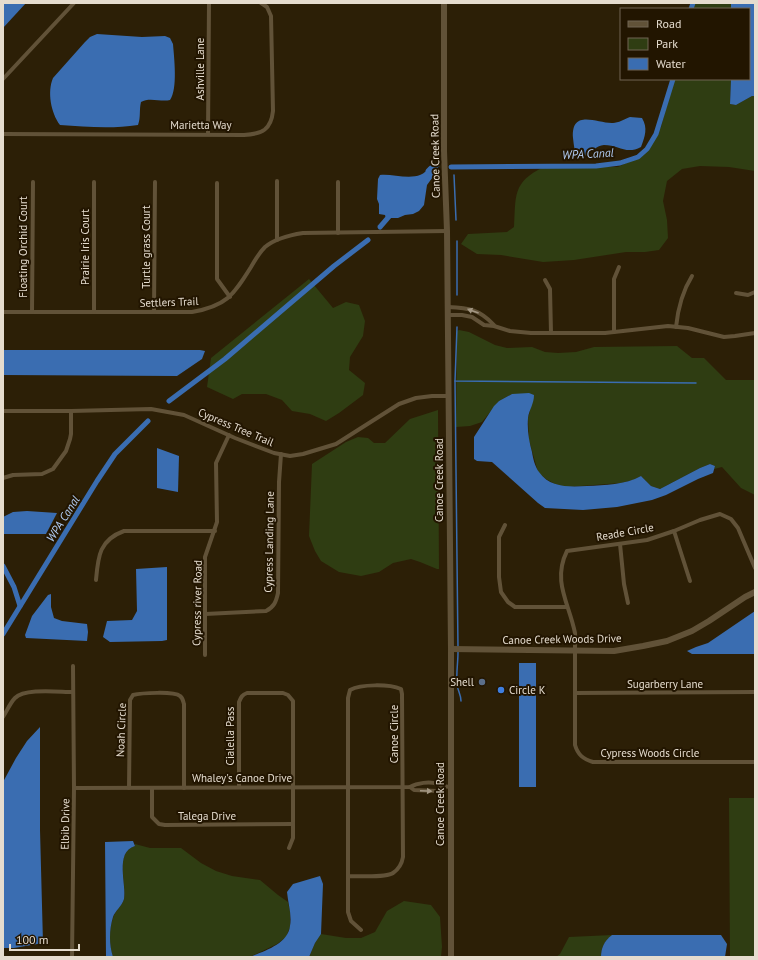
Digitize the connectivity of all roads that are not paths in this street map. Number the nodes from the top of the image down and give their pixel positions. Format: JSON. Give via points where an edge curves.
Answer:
{"nodes":[{"id":1,"x":74,"y":3,"type":"edge"},
{"id":2,"x":209,"y":3,"type":"edge"},
{"id":3,"x":261,"y":3,"type":"edge"},
{"id":4,"x":444,"y":3,"type":"edge"},
{"id":5,"x":3,"y":79,"type":"edge"},
{"id":6,"x":3,"y":134,"type":"edge"},
{"id":7,"x":208,"y":134,"type":"junction"},
{"id":8,"x":277,"y":181,"type":"dead end"},
{"id":9,"x":33,"y":182,"type":"dead end"},
{"id":10,"x":94,"y":182,"type":"dead end"},
{"id":11,"x":155,"y":182,"type":"dead end"},
{"id":12,"x":338,"y":182,"type":"dead end"},
{"id":13,"x":217,"y":183,"type":"dead end"},
{"id":14,"x":447,"y":231,"type":"junction"},
{"id":15,"x":338,"y":233,"type":"junction"},
{"id":16,"x":277,"y":240,"type":"junction"},
{"id":17,"x":620,"y":267,"type":"dead end"},
{"id":18,"x":692,"y":276,"type":"dead end"},
{"id":19,"x":545,"y":280,"type":"dead end"},
{"id":20,"x":755,"y":292,"type":"edge"},
{"id":21,"x":736,"y":293,"type":"dead end"},
{"id":22,"x":230,"y":297,"type":"junction"},
{"id":23,"x":448,"y":307,"type":"junction"},
{"id":24,"x":3,"y":312,"type":"edge"},
{"id":25,"x":32,"y":312,"type":"junction"},
{"id":26,"x":94,"y":312,"type":"junction"},
{"id":27,"x":154,"y":312,"type":"junction"},
{"id":28,"x":448,"y":315,"type":"junction"},
{"id":29,"x":494,"y":326,"type":"junction"},
{"id":30,"x":676,"y":327,"type":"junction"},
{"id":31,"x":614,"y":332,"type":"junction"},
{"id":32,"x":551,"y":333,"type":"junction"},
{"id":33,"x":755,"y":333,"type":"edge"},
{"id":34,"x":449,"y":396,"type":"junction"},
{"id":35,"x":3,"y":411,"type":"edge"},
{"id":36,"x":71,"y":411,"type":"junction"},
{"id":37,"x":229,"y":435,"type":"junction"},
{"id":38,"x":281,"y":454,"type":"junction"},
{"id":39,"x":3,"y":478,"type":"edge"},
{"id":40,"x":505,"y":525,"type":"dead end"},
{"id":41,"x":214,"y":531,"type":"junction"},
{"id":42,"x":674,"y":531,"type":"junction"},
{"id":43,"x":620,"y":544,"type":"junction"},
{"id":44,"x":755,"y":568,"type":"edge"},
{"id":45,"x":96,"y":580,"type":"dead end"},
{"id":46,"x":690,"y":582,"type":"dead end"},
{"id":47,"x":755,"y":592,"type":"edge"},
{"id":48,"x":628,"y":603,"type":"dead end"},
{"id":49,"x":567,"y":607,"type":"junction"},
{"id":50,"x":205,"y":614,"type":"junction"},
{"id":51,"x":451,"y":650,"type":"junction"},
{"id":52,"x":575,"y":651,"type":"junction"},
{"id":53,"x":205,"y":655,"type":"dead end"},
{"id":54,"x":73,"y":666,"type":"dead end"},
{"id":55,"x":73,"y":692,"type":"junction"},
{"id":56,"x":755,"y":692,"type":"edge"},
{"id":57,"x":575,"y":693,"type":"junction"},
{"id":58,"x":3,"y":717,"type":"edge"},
{"id":59,"x":755,"y":762,"type":"edge"},
{"id":60,"x":293,"y":787,"type":"junction"},
{"id":61,"x":348,"y":787,"type":"junction"},
{"id":62,"x":403,"y":787,"type":"junction"},
{"id":63,"x":410,"y":787,"type":"junction"},
{"id":64,"x":442,"y":787,"type":"junction"},
{"id":65,"x":450,"y":787,"type":"junction"},
{"id":66,"x":74,"y":788,"type":"junction"},
{"id":67,"x":129,"y":788,"type":"junction"},
{"id":68,"x":152,"y":788,"type":"junction"},
{"id":69,"x":184,"y":788,"type":"junction"},
{"id":70,"x":239,"y":788,"type":"junction"},
{"id":71,"x":293,"y":824,"type":"junction"},
{"id":72,"x":289,"y":848,"type":"dead end"},
{"id":73,"x":348,"y":876,"type":"junction"},
{"id":74,"x":362,"y":930,"type":"dead end"},
{"id":75,"x":72,"y":957,"type":"edge"},
{"id":76,"x":451,"y":957,"type":"edge"}],
"edges":[{"from":1,"to":5,"type":"street"},
{"from":2,"to":7,"type":"street","name":"Ashville Lane"},
{"from":3,"to":7,"type":"street","name":"Marietta Way","via":[[267,7],[271,16],[272,119],[264,131],[255,134]]},
{"from":4,"to":14,"type":"main road","name":"Canoe Creek Road"},
{"from":6,"to":7,"type":"street","name":"Marietta Way"},
{"from":8,"to":16,"type":"street"},
{"from":9,"to":25,"type":"street","name":"Floating Orchid Court"},
{"from":10,"to":26,"type":"street","name":"Prairie Iris Court"},
{"from":11,"to":27,"type":"street","name":"Turtle grass Court"},
{"from":12,"to":15,"type":"street"},
{"from":13,"to":22,"type":"street","via":[[217,279]]},
{"from":14,"to":15,"type":"street","name":"Settlers Trail"},
{"from":14,"to":23,"type":"main road","name":"Canoe Creek Road"},
{"from":15,"to":16,"type":"street","name":"Settlers Trail","via":[[303,233]]},
{"from":16,"to":22,"type":"street","name":"Settlers Trail","via":[[257,257]]},
{"from":17,"to":31,"type":"street","via":[[614,279]]},
{"from":18,"to":30,"type":"street","via":[[679,306]]},
{"from":19,"to":32,"type":"street","via":[[550,289]]},
{"from":20,"to":21,"type":"street"},
{"from":22,"to":27,"type":"street","name":"Settlers Trail","via":[[208,309],[192,312]]},
{"from":23,"to":28,"type":"main road","name":"Canoe Creek Road"},
{"from":29,"to":23,"type":"street","one_way":true,"via":[[487,318],[472,309]]},
{"from":24,"to":25,"type":"street","name":"Settlers Trail"},
{"from":25,"to":26,"type":"street","name":"Settlers Trail"},
{"from":26,"to":27,"type":"street","name":"Settlers Trail"},
{"from":28,"to":29,"type":"street","via":[[472,317],[484,325]]},
{"from":28,"to":34,"type":"main road","name":"Canoe Creek Road"},
{"from":29,"to":32,"type":"street","via":[[510,331]]},
{"from":30,"to":31,"type":"street"},
{"from":30,"to":33,"type":"street","via":[[724,336]]},
{"from":31,"to":32,"type":"street"},
{"from":34,"to":38,"type":"street","name":"Cypress Tree Trail","via":[[416,398],[399,404],[336,444],[303,454]]},
{"from":34,"to":51,"type":"main road","name":"Canoe Creek Road"},
{"from":35,"to":36,"type":"street","name":"Cypress Tree Trail"},
{"from":36,"to":37,"type":"street","name":"Cypress Tree Trail","via":[[151,409],[184,415]]},
{"from":36,"to":39,"type":"street","via":[[70,439],[66,451],[53,469],[42,474]]},
{"from":37,"to":38,"type":"street","name":"Cypress Tree Trail"},
{"from":37,"to":41,"type":"street","name":"Cypress river Road","via":[[216,463],[217,522]]},
{"from":38,"to":50,"type":"street","name":"Cypress Landing Lane","via":[[276,603],[266,611]]},
{"from":40,"to":49,"type":"street","via":[[499,537],[499,577],[501,592],[508,602],[515,607]]},
{"from":41,"to":45,"type":"street","via":[[116,534],[108,540],[98,557]]},
{"from":41,"to":50,"type":"street","name":"Cypress river Road","via":[[205,557]]},
{"from":42,"to":43,"type":"street","name":"Reade Circle","via":[[647,540]]},
{"from":42,"to":44,"type":"street","name":"Reade Circle","via":[[720,514],[731,519],[738,528]]},
{"from":42,"to":46,"type":"street"},
{"from":43,"to":48,"type":"street"},
{"from":43,"to":49,"type":"street","name":"Reade Circle","via":[[567,551],[560,569]]},
{"from":47,"to":52,"type":"main road","name":"Canoe Creek Woods Drive","via":[[698,628],[667,642],[614,651]]},
{"from":49,"to":52,"type":"street","name":"Reade Circle","via":[[575,633]]},
{"from":50,"to":53,"type":"street","name":"Cypress river Road"},
{"from":51,"to":52,"type":"main road","name":"Canoe Creek Woods Drive"},
{"from":51,"to":65,"type":"main road","name":"Canoe Creek Road"},
{"from":52,"to":57,"type":"street","name":"Cypress Woods Circle"},
{"from":54,"to":55,"type":"street","name":"Elbib Drive"},
{"from":55,"to":58,"type":"street","via":[[20,694]]},
{"from":55,"to":66,"type":"street","name":"Elbib Drive"},
{"from":56,"to":57,"type":"street","name":"Sugarberry Lane"},
{"from":57,"to":59,"type":"street","name":"Cypress Woods Circle","via":[[575,745],[583,759],[592,762]]},
{"from":60,"to":61,"type":"street","name":"Whaley's Canoe Drive"},
{"from":60,"to":70,"type":"street","name":"Whaley's Canoe Drive"},
{"from":60,"to":70,"type":"street","name":"Cialella Pass","via":[[293,701],[283,693],[248,693],[243,695],[239,702]]},
{"from":60,"to":71,"type":"street","name":"Cialella Pass"},
{"from":61,"to":62,"type":"street","name":"Whaley's Canoe Drive"},
{"from":61,"to":62,"type":"street","name":"Canoe Circle","via":[[348,698],[350,690],[356,686],[393,686],[401,689]]},
{"from":61,"to":73,"type":"street","name":"Canoe Circle"},
{"from":62,"to":63,"type":"street","name":"Whaley's Canoe Drive"},
{"from":62,"to":73,"type":"street","name":"Canoe Circle","via":[[402,863],[392,874]]},
{"from":63,"to":64,"type":"street","name":"Whaley's Canoe Drive","via":[[416,784],[436,784]]},
{"from":63,"to":64,"type":"street","name":"Whaley's Canoe Drive","one_way":true,"via":[[414,790],[437,791]]},
{"from":64,"to":65,"type":"street","name":"Whaley's Canoe Drive"},
{"from":65,"to":76,"type":"main road","name":"Canoe Creek Road"},
{"from":66,"to":67,"type":"street","name":"Whaley's Canoe Drive"},
{"from":66,"to":75,"type":"street","name":"Elbib Drive"},
{"from":67,"to":68,"type":"street","name":"Whaley's Canoe Drive"},
{"from":67,"to":69,"type":"street","name":"Noah Circle","via":[[130,700],[133,695],[139,694],[173,693],[183,699],[184,704]]},
{"from":68,"to":69,"type":"street","name":"Whaley's Canoe Drive"},
{"from":68,"to":71,"type":"street","name":"Talega Drive","via":[[152,817],[159,824]]},
{"from":69,"to":70,"type":"street","name":"Whaley's Canoe Drive"},
{"from":71,"to":72,"type":"street","name":"Cialella Pass","via":[[293,838]]},
{"from":73,"to":74,"type":"street","name":"Canoe Circle","via":[[348,912],[351,921]]}]}
